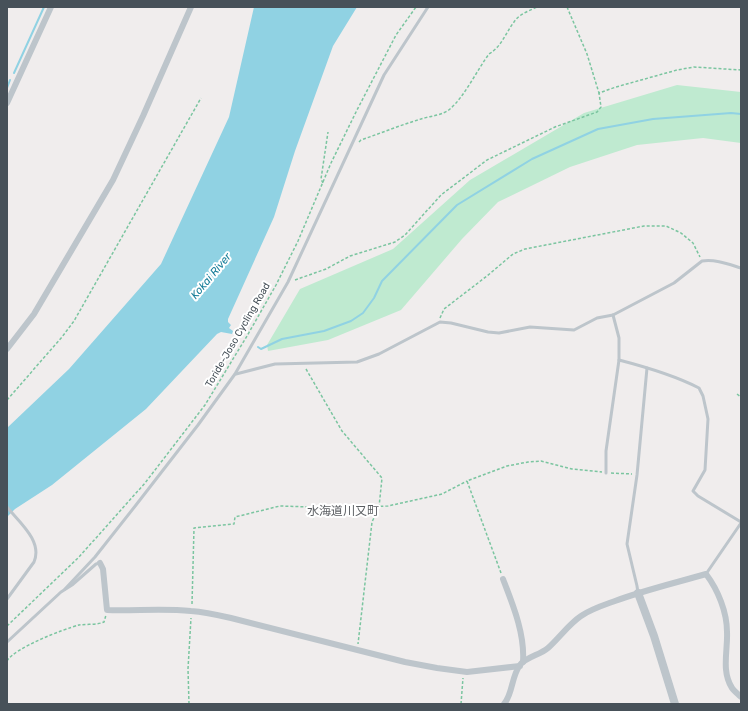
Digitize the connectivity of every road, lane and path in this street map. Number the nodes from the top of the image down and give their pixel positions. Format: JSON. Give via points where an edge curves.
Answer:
{"nodes":[{"id":1,"x":51,"y":7,"type":"edge"},
{"id":2,"x":191,"y":7,"type":"edge"},
{"id":3,"x":416,"y":7,"type":"edge"},
{"id":4,"x":428,"y":7,"type":"edge"},
{"id":5,"x":538,"y":7,"type":"edge"},
{"id":6,"x":567,"y":7,"type":"edge"},
{"id":7,"x":741,"y":70,"type":"edge"},
{"id":8,"x":599,"y":93,"type":"junction"},
{"id":9,"x":201,"y":98,"type":"dead end"},
{"id":10,"x":7,"y":103,"type":"edge"},
{"id":11,"x":328,"y":132,"type":"dead end"},
{"id":12,"x":356,"y":144,"type":"dead end"},
{"id":13,"x":323,"y":183,"type":"junction"},
{"id":14,"x":702,"y":261,"type":"junction"},
{"id":15,"x":741,"y":268,"type":"edge"},
{"id":16,"x":288,"y":282,"type":"junction"},
{"id":17,"x":613,"y":315,"type":"junction"},
{"id":18,"x":437,"y":323,"type":"junction"},
{"id":19,"x":7,"y":349,"type":"edge"},
{"id":20,"x":619,"y":360,"type":"junction"},
{"id":21,"x":303,"y":364,"type":"junction"},
{"id":22,"x":648,"y":368,"type":"junction"},
{"id":23,"x":235,"y":374,"type":"junction"},
{"id":24,"x":737,"y":394,"type":"dead end"},
{"id":25,"x":741,"y":397,"type":"edge"},
{"id":26,"x":7,"y":400,"type":"edge"},
{"id":27,"x":606,"y":472,"type":"junction"},
{"id":28,"x":637,"y":475,"type":"junction"},
{"id":29,"x":467,"y":482,"type":"junction"},
{"id":30,"x":7,"y":507,"type":"edge"},
{"id":31,"x":379,"y":507,"type":"junction"},
{"id":32,"x":741,"y":522,"type":"edge"},
{"id":33,"x":100,"y":563,"type":"joint"},
{"id":34,"x":706,"y":574,"type":"junction"},
{"id":35,"x":503,"y":579,"type":"joint"},
{"id":36,"x":66,"y":589,"type":"junction"},
{"id":37,"x":638,"y":593,"type":"junction"},
{"id":38,"x":7,"y":600,"type":"edge"},
{"id":39,"x":107,"y":610,"type":"junction"},
{"id":40,"x":192,"y":611,"type":"junction"},
{"id":41,"x":7,"y":626,"type":"edge"},
{"id":42,"x":7,"y":642,"type":"edge"},
{"id":43,"x":357,"y":650,"type":"junction"},
{"id":44,"x":7,"y":661,"type":"edge"},
{"id":45,"x":521,"y":664,"type":"junction"},
{"id":46,"x":464,"y":672,"type":"junction"},
{"id":47,"x":741,"y":697,"type":"edge"},
{"id":48,"x":509,"y":701,"type":"edge"},
{"id":49,"x":189,"y":704,"type":"edge"},
{"id":50,"x":461,"y":704,"type":"edge"},
{"id":51,"x":504,"y":704,"type":"edge"},
{"id":52,"x":675,"y":704,"type":"edge"}],
"edges":[{"from":1,"to":10,"type":"street"},
{"from":2,"to":19,"type":"street","via":[[113,180],[34,314]]},
{"from":3,"to":13,"type":"path","name":"Toride-Joso Cycling Road","via":[[396,35],[382,61]]},
{"from":4,"to":16,"type":"lane","via":[[384,74]]},
{"from":5,"to":12,"type":"path","via":[[514,21],[497,49],[489,54],[458,101],[449,110],[361,140]]},
{"from":6,"to":8,"type":"path","via":[[587,54]]},
{"from":7,"to":8,"type":"path","via":[[694,67]]},
{"from":8,"to":16,"type":"path","via":[[601,107],[597,112],[555,127],[487,160],[441,195],[405,235],[395,242],[350,256],[326,269]]},
{"from":9,"to":26,"type":"path","via":[[74,321]]},
{"from":11,"to":13,"type":"path","via":[[321,179]]},
{"from":13,"to":41,"type":"path","name":"Toride-Joso Cycling Road","via":[[276,285],[205,405],[145,483],[79,557]]},
{"from":14,"to":15,"type":"lane","via":[[724,262]]},
{"from":14,"to":17,"type":"lane","via":[[674,283]]},
{"from":14,"to":18,"type":"path","via":[[693,243],[681,232],[666,226],[644,226],[525,249],[513,254],[444,309]]},
{"from":16,"to":23,"type":"lane"},
{"from":17,"to":18,"type":"lane","via":[[597,318],[574,330],[530,327],[499,333],[451,323]]},
{"from":17,"to":20,"type":"lane","via":[[619,338]]},
{"from":18,"to":21,"type":"lane","via":[[379,354],[358,362]]},
{"from":20,"to":22,"type":"lane"},
{"from":20,"to":27,"type":"lane","via":[[606,451]]},
{"from":21,"to":23,"type":"lane","via":[[275,364]]},
{"from":21,"to":31,"type":"path","via":[[342,431],[382,478]]},
{"from":22,"to":28,"type":"lane"},
{"from":22,"to":32,"type":"lane","via":[[700,388],[708,419],[705,470],[693,490],[698,496]]},
{"from":23,"to":36,"type":"lane","via":[[136,505]]},
{"from":24,"to":25,"type":"path"},
{"from":27,"to":28,"type":"path"},
{"from":27,"to":29,"type":"path","via":[[572,469],[541,461],[507,466]]},
{"from":28,"to":37,"type":"lane","via":[[627,544]]},
{"from":29,"to":31,"type":"path","via":[[442,494]]},
{"from":29,"to":35,"type":"path"},
{"from":30,"to":38,"type":"lane","via":[[32,537],[37,549],[34,562]]},
{"from":31,"to":40,"type":"path","via":[[280,506],[235,517],[234,524],[194,528]]},
{"from":31,"to":43,"type":"path","via":[[372,522]]},
{"from":32,"to":34,"type":"lane"},
{"from":33,"to":36,"type":"lane"},
{"from":33,"to":39,"type":"street"},
{"from":34,"to":37,"type":"street"},
{"from":34,"to":47,"type":"street","via":[[713,584],[724,612],[728,631],[726,671],[732,687]]},
{"from":35,"to":45,"type":"street","via":[[524,645]]},
{"from":36,"to":42,"type":"lane"},
{"from":37,"to":45,"type":"street","via":[[582,615],[549,647]]},
{"from":37,"to":52,"type":"street"},
{"from":39,"to":40,"type":"street"},
{"from":39,"to":44,"type":"path","via":[[104,622],[73,627],[52,635],[17,652]]},
{"from":40,"to":43,"type":"street","via":[[231,618]]},
{"from":40,"to":49,"type":"path","via":[[188,669]]},
{"from":43,"to":46,"type":"street","via":[[405,662]]},
{"from":45,"to":46,"type":"street"},
{"from":45,"to":48,"type":"street","via":[[513,679]]},
{"from":46,"to":50,"type":"path"},
{"from":48,"to":51,"type":"street"}]}
